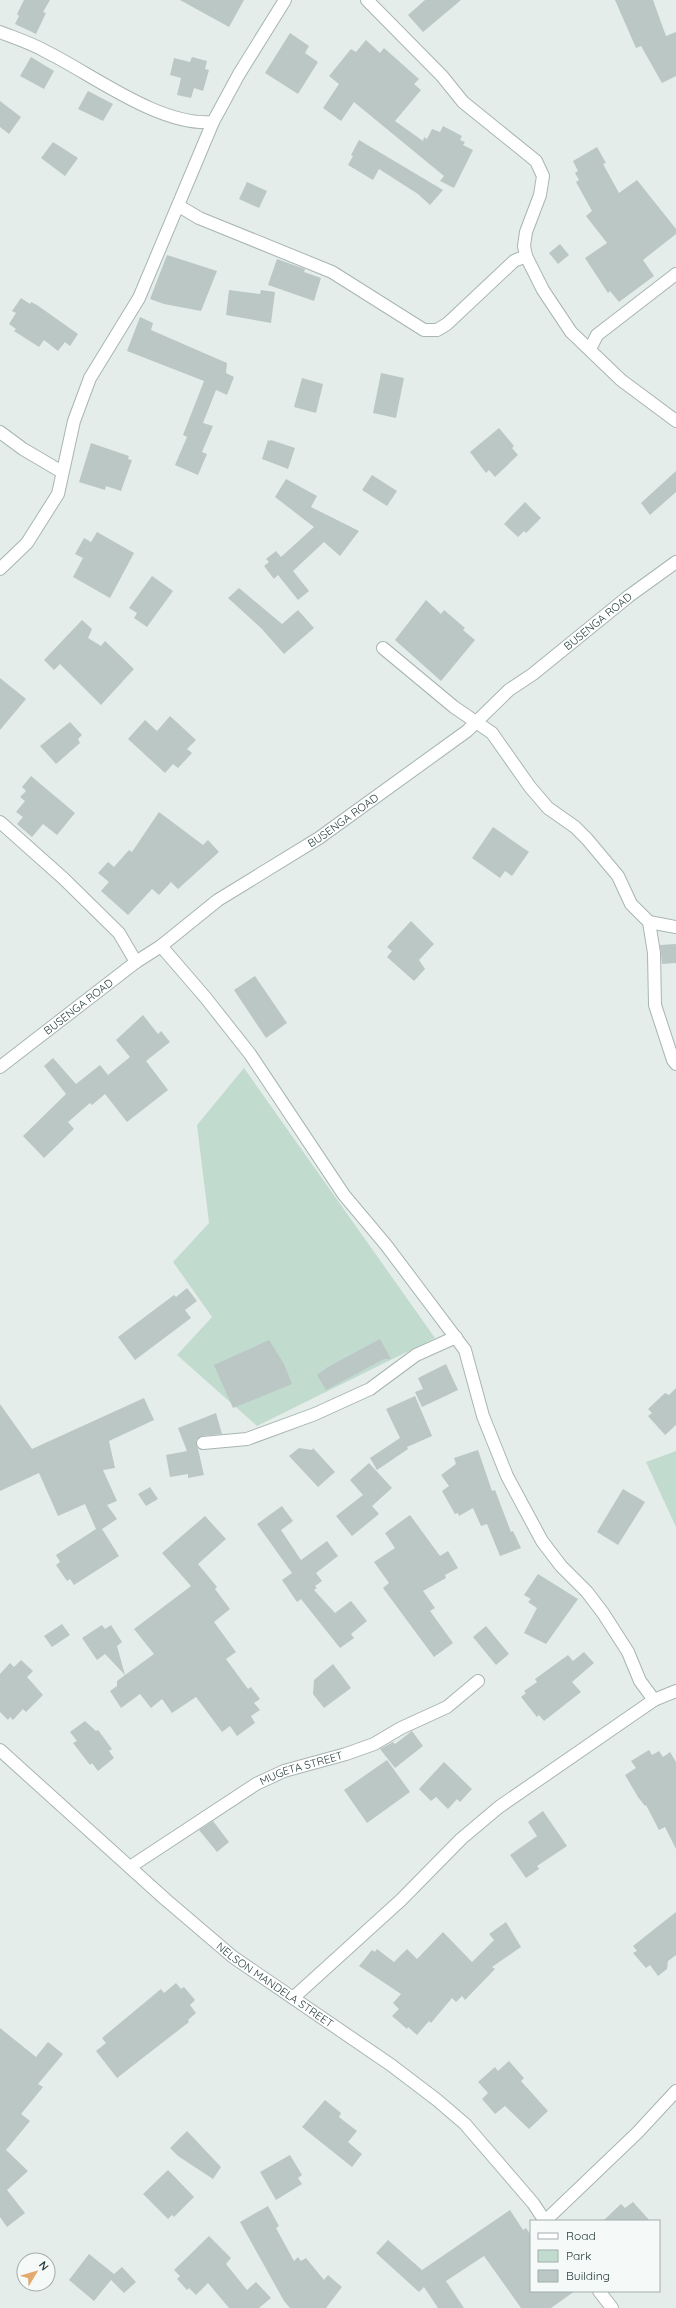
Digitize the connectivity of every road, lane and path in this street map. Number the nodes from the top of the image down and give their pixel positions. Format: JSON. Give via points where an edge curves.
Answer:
{"nodes":[{"id":1,"x":285,"y":0,"type":"edge"},
{"id":2,"x":368,"y":0,"type":"edge"},
{"id":3,"x":0,"y":32,"type":"edge"},
{"id":4,"x":213,"y":122,"type":"junction"},
{"id":5,"x":179,"y":206,"type":"junction"},
{"id":6,"x":526,"y":256,"type":"junction"},
{"id":7,"x":676,"y":274,"type":"edge"},
{"id":8,"x":590,"y":350,"type":"junction"},
{"id":9,"x":676,"y":421,"type":"edge"},
{"id":10,"x":0,"y":432,"type":"edge"},
{"id":11,"x":62,"y":472,"type":"junction"},
{"id":12,"x":676,"y":562,"type":"edge"},
{"id":13,"x":0,"y":569,"type":"edge"},
{"id":14,"x":383,"y":648,"type":"dead end"},
{"id":15,"x":475,"y":722,"type":"junction"},
{"id":16,"x":0,"y":822,"type":"edge"},
{"id":17,"x":649,"y":922,"type":"junction"},
{"id":18,"x":676,"y":927,"type":"edge"},
{"id":19,"x":161,"y":946,"type":"junction"},
{"id":20,"x":136,"y":962,"type":"junction"},
{"id":21,"x":676,"y":1064,"type":"edge"},
{"id":22,"x":0,"y":1067,"type":"edge"},
{"id":23,"x":456,"y":1337,"type":"junction"},
{"id":24,"x":203,"y":1443,"type":"dead end"},
{"id":25,"x":478,"y":1681,"type":"dead end"},
{"id":26,"x":676,"y":1691,"type":"edge"},
{"id":27,"x":654,"y":1700,"type":"junction"},
{"id":28,"x":0,"y":1750,"type":"edge"},
{"id":29,"x":130,"y":1867,"type":"junction"},
{"id":30,"x":293,"y":1998,"type":"junction"},
{"id":31,"x":676,"y":2091,"type":"edge"},
{"id":32,"x":543,"y":2220,"type":"edge"},
{"id":33,"x":545,"y":2220,"type":"edge"},
{"id":34,"x":600,"y":2292,"type":"edge"},
{"id":35,"x":612,"y":2308,"type":"edge"}],
"edges":[{"from":1,"to":4,"type":"street","via":[[239,74]]},
{"from":2,"to":6,"type":"street","via":[[442,76],[463,102],[536,161],[543,176],[540,195],[526,232]]},
{"from":3,"to":4,"type":"street","via":[[44,50],[119,92],[175,118],[197,124]]},
{"from":4,"to":5,"type":"street"},
{"from":5,"to":6,"type":"street","via":[[199,218],[332,272],[424,330],[437,330],[447,324],[514,261]]},
{"from":5,"to":11,"type":"street","via":[[139,298],[90,378],[74,421]]},
{"from":6,"to":8,"type":"street","via":[[557,313],[571,332]]},
{"from":7,"to":8,"type":"street","via":[[597,335]]},
{"from":8,"to":9,"type":"street","via":[[621,380]]},
{"from":10,"to":11,"type":"street"},
{"from":11,"to":13,"type":"street","via":[[58,494],[42,521],[26,543]]},
{"from":12,"to":15,"type":"street","name":"BUSENGA ROAD","via":[[628,596],[533,674],[509,690]]},
{"from":14,"to":15,"type":"street"},
{"from":15,"to":17,"type":"street","via":[[492,733],[548,808],[575,827],[587,840],[618,876],[631,904]]},
{"from":15,"to":19,"type":"street","name":"BUSENGA ROAD","via":[[319,838],[218,900]]},
{"from":16,"to":20,"type":"street","via":[[63,878],[119,933]]},
{"from":17,"to":18,"type":"street"},
{"from":17,"to":21,"type":"street","via":[[654,953],[655,1004]]},
{"from":19,"to":20,"type":"street","name":"BUSENGA ROAD"},
{"from":19,"to":23,"type":"street","via":[[250,1054],[344,1195],[386,1245]]},
{"from":20,"to":22,"type":"street","name":"BUSENGA ROAD"},
{"from":23,"to":24,"type":"street","via":[[416,1355],[370,1389],[315,1414],[247,1439]]},
{"from":23,"to":27,"type":"street","via":[[465,1350],[483,1416],[507,1476],[542,1541],[603,1612],[628,1652],[640,1681]]},
{"from":25,"to":29,"type":"street","name":"MUGETA STREET","via":[[447,1707],[401,1728],[374,1744],[284,1771],[256,1784]]},
{"from":26,"to":27,"type":"street"},
{"from":27,"to":30,"type":"street","via":[[499,1807],[461,1839],[395,1905]]},
{"from":28,"to":29,"type":"street","name":"NELSON MANDELA STREET"},
{"from":29,"to":30,"type":"street","name":"NELSON MANDELA STREET","via":[[233,1957]]},
{"from":30,"to":32,"type":"street","name":"NELSON MANDELA STREET","via":[[391,2065],[465,2124],[533,2203]]},
{"from":31,"to":33,"type":"street","via":[[637,2133]]},
{"from":34,"to":35,"type":"street"}]}
